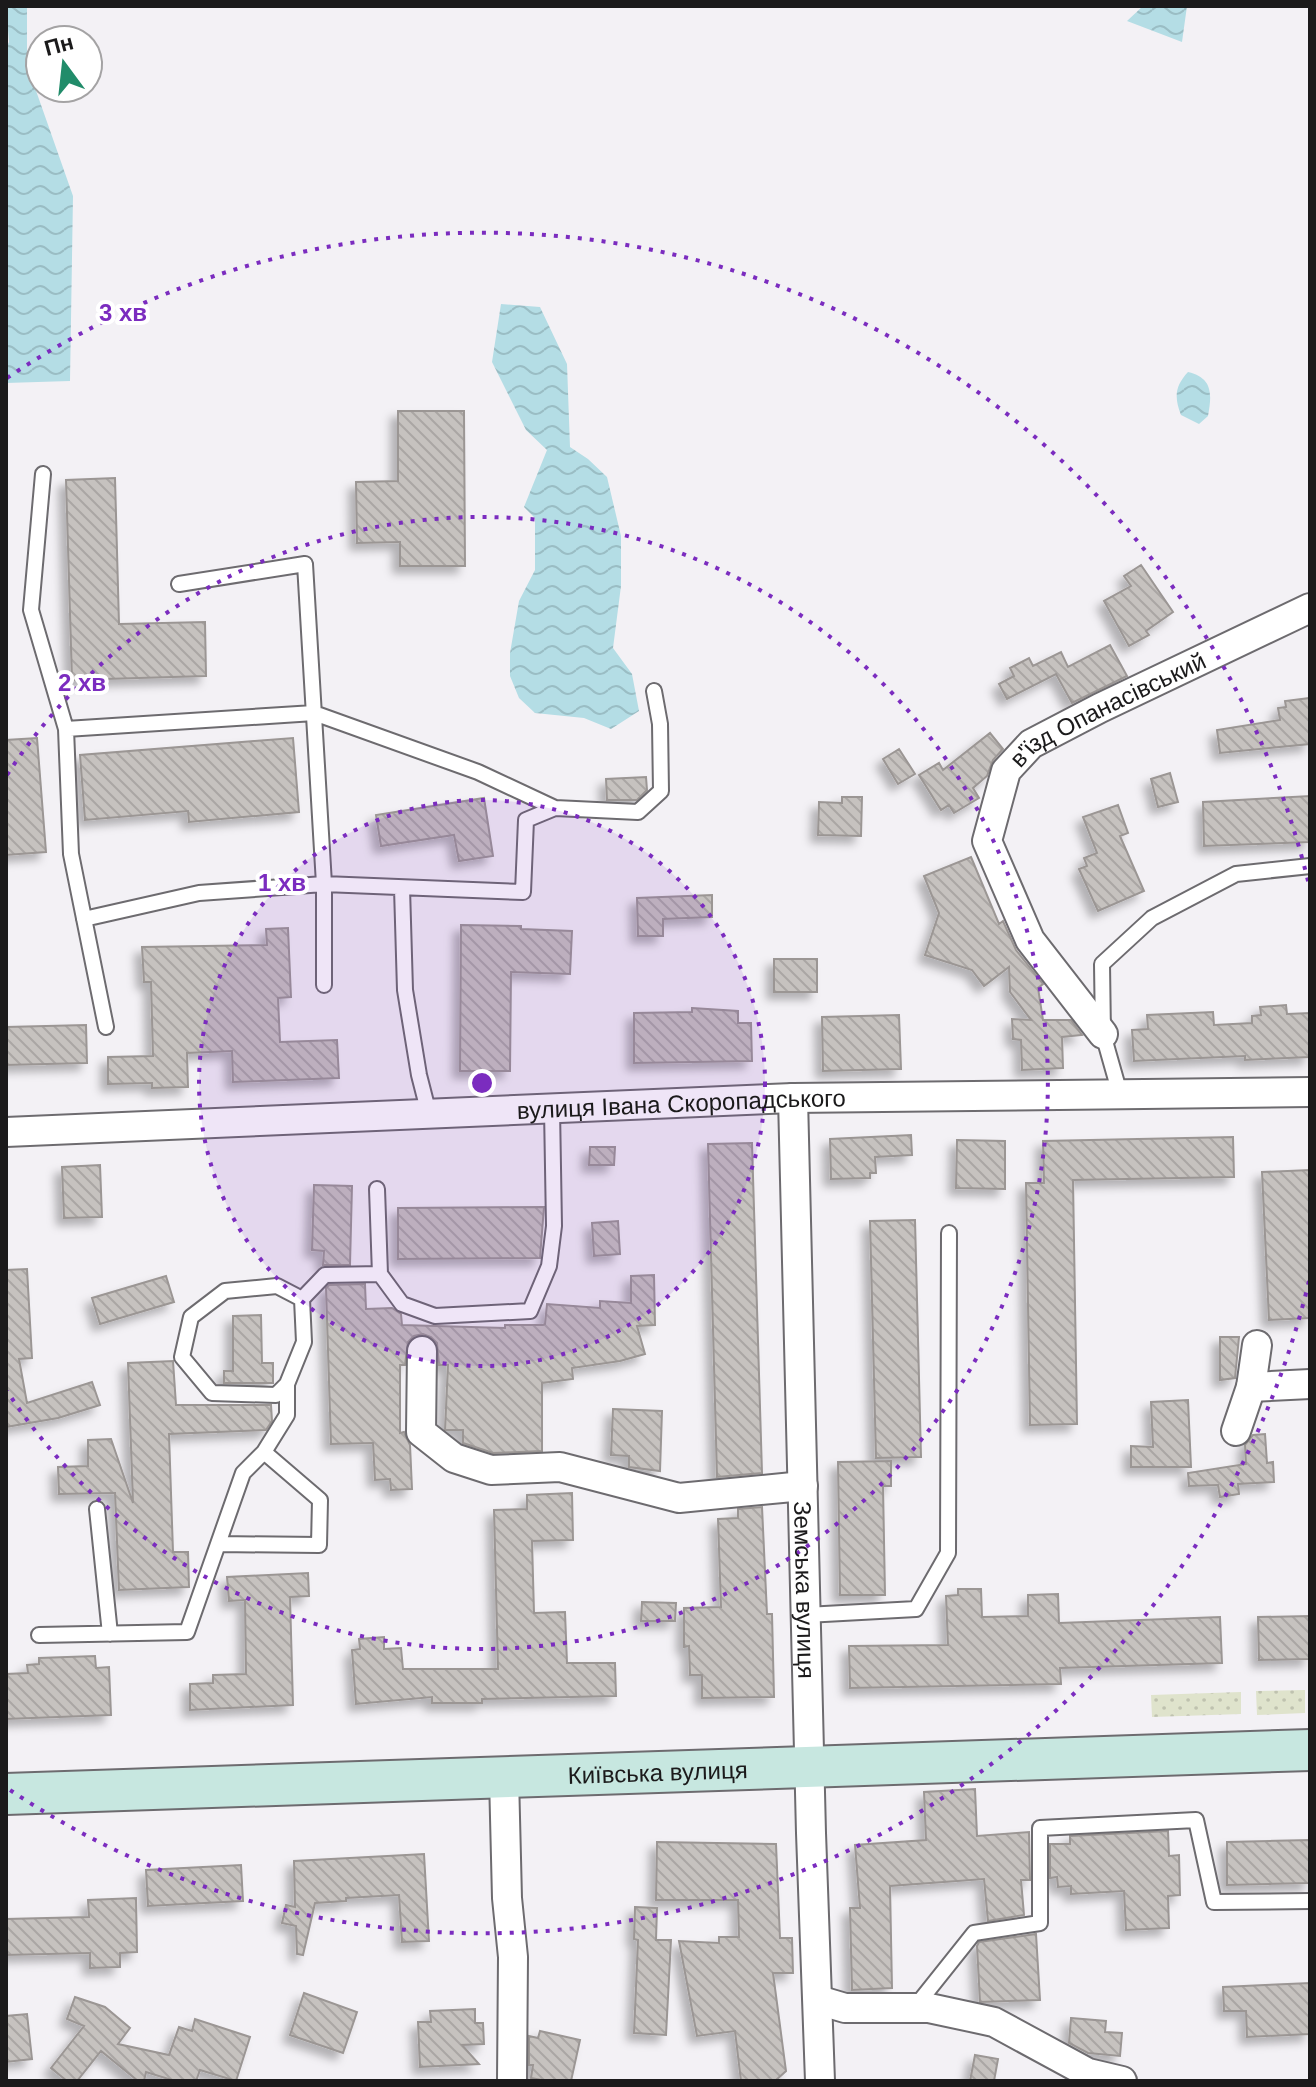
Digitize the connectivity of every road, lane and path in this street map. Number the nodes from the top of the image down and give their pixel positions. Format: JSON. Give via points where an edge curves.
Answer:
{"nodes":[{"id":1,"x":43,"y":474,"type":"dead end"},
{"id":2,"x":179,"y":584,"type":"dead end"},
{"id":3,"x":1310,"y":608,"type":"edge"},
{"id":4,"x":654,"y":691,"type":"dead end"},
{"id":5,"x":314,"y":713,"type":"junction"},
{"id":6,"x":66,"y":729,"type":"junction"},
{"id":7,"x":555,"y":808,"type":"junction"},
{"id":8,"x":1310,"y":866,"type":"edge"},
{"id":9,"x":324,"y":884,"type":"junction"},
{"id":10,"x":402,"y":888,"type":"junction"},
{"id":11,"x":84,"y":919,"type":"junction"},
{"id":12,"x":324,"y":985,"type":"dead end"},
{"id":13,"x":106,"y":1027,"type":"dead end"},
{"id":14,"x":1103,"y":1034,"type":"junction"},
{"id":15,"x":1310,"y":1092,"type":"edge"},
{"id":16,"x":1120,"y":1094,"type":"junction"},
{"id":17,"x":793,"y":1098,"type":"junction"},
{"id":18,"x":552,"y":1109,"type":"junction"},
{"id":19,"x":429,"y":1114,"type":"junction"},
{"id":20,"x":6,"y":1132,"type":"edge"},
{"id":21,"x":377,"y":1189,"type":"dead end"},
{"id":22,"x":949,"y":1233,"type":"dead end"},
{"id":23,"x":380,"y":1274,"type":"junction"},
{"id":24,"x":302,"y":1299,"type":"junction"},
{"id":25,"x":1257,"y":1345,"type":"dead end"},
{"id":26,"x":422,"y":1351,"type":"dead end"},
{"id":27,"x":287,"y":1384,"type":"junction"},
{"id":28,"x":1310,"y":1384,"type":"edge"},
{"id":29,"x":1251,"y":1387,"type":"junction"},
{"id":30,"x":1236,"y":1431,"type":"dead end"},
{"id":31,"x":264,"y":1452,"type":"junction"},
{"id":32,"x":803,"y":1486,"type":"junction"},
{"id":33,"x":97,"y":1509,"type":"dead end"},
{"id":34,"x":218,"y":1544,"type":"junction"},
{"id":35,"x":806,"y":1615,"type":"junction"},
{"id":36,"x":110,"y":1634,"type":"junction"},
{"id":37,"x":39,"y":1635,"type":"dead end"},
{"id":38,"x":1310,"y":1750,"type":"edge"},
{"id":39,"x":810,"y":1768,"type":"junction"},
{"id":40,"x":504,"y":1777,"type":"junction"},
{"id":41,"x":6,"y":1794,"type":"edge"},
{"id":42,"x":1310,"y":1901,"type":"edge"},
{"id":43,"x":818,"y":2000,"type":"junction"},
{"id":44,"x":915,"y":2007,"type":"junction"},
{"id":45,"x":512,"y":2081,"type":"edge"},
{"id":46,"x":820,"y":2081,"type":"edge"},
{"id":47,"x":1122,"y":2081,"type":"edge"}],
"edges":[{"from":1,"to":6,"type":"lane","via":[[31,610]]},
{"from":2,"to":5,"type":"lane","via":[[305,564]]},
{"from":3,"to":14,"type":"street","name":"в'їзд Опанасівський","via":[[1031,744],[1006,771],[987,841],[1030,940]]},
{"from":4,"to":7,"type":"lane","via":[[661,791],[638,812]]},
{"from":5,"to":6,"type":"lane"},
{"from":5,"to":7,"type":"lane","via":[[478,772]]},
{"from":5,"to":9,"type":"lane"},
{"from":6,"to":11,"type":"lane","via":[[71,854]]},
{"from":7,"to":10,"type":"lane","via":[[526,820],[523,892]]},
{"from":8,"to":14,"type":"lane","via":[[1236,874],[1152,918],[1102,964]]},
{"from":9,"to":10,"type":"lane"},
{"from":9,"to":11,"type":"lane","via":[[199,893]]},
{"from":9,"to":12,"type":"lane"},
{"from":10,"to":19,"type":"lane","via":[[405,990]]},
{"from":11,"to":13,"type":"lane"},
{"from":14,"to":16,"type":"lane"},
{"from":15,"to":16,"type":"street","name":"вулиця Івана Скоропадського"},
{"from":16,"to":17,"type":"street","name":"вулиця Івана Скоропадського"},
{"from":17,"to":18,"type":"street","name":"вулиця Івана Скоропадського"},
{"from":17,"to":32,"type":"street","name":"Земська вулиця"},
{"from":18,"to":19,"type":"street","name":"вулиця Івана Скоропадського"},
{"from":18,"to":23,"type":"lane","via":[[554,1226],[549,1266],[530,1311],[435,1316],[402,1304]]},
{"from":19,"to":20,"type":"street","name":"вулиця Івана Скоропадського"},
{"from":21,"to":23,"type":"lane"},
{"from":22,"to":35,"type":"lane","via":[[948,1553],[916,1609]]},
{"from":23,"to":24,"type":"lane","via":[[325,1275]]},
{"from":24,"to":27,"type":"lane","via":[[304,1342]]},
{"from":24,"to":27,"type":"lane","via":[[277,1286],[225,1291],[191,1317],[182,1357],[212,1393],[276,1395]]},
{"from":25,"to":29,"type":"street"},
{"from":26,"to":32,"type":"street","via":[[421,1432],[454,1458],[491,1470],[572,1469],[679,1498]]},
{"from":27,"to":31,"type":"lane","via":[[287,1415]]},
{"from":28,"to":29,"type":"street"},
{"from":29,"to":30,"type":"street"},
{"from":31,"to":34,"type":"lane","via":[[243,1473]]},
{"from":31,"to":34,"type":"lane","via":[[320,1500],[319,1545]]},
{"from":32,"to":35,"type":"street","name":"Земська вулиця"},
{"from":33,"to":36,"type":"lane"},
{"from":34,"to":36,"type":"lane","via":[[187,1632]]},
{"from":35,"to":39,"type":"street","name":"Земська вулиця"},
{"from":36,"to":37,"type":"lane"},
{"from":38,"to":39,"type":"main road","name":"Київська вулиця"},
{"from":39,"to":40,"type":"main road","name":"Київська вулиця"},
{"from":39,"to":43,"type":"street","name":"Земська вулиця"},
{"from":40,"to":41,"type":"main road","name":"Київська вулиця"},
{"from":40,"to":45,"type":"street","via":[[513,1957]]},
{"from":42,"to":44,"type":"lane","via":[[1214,1902],[1196,1820],[1040,1828],[1040,1923],[974,1933]]},
{"from":43,"to":44,"type":"street","via":[[845,2008]]},
{"from":43,"to":46,"type":"street","name":"Земська вулиця"},
{"from":44,"to":47,"type":"street","via":[[994,2022],[1088,2073]]}]}
